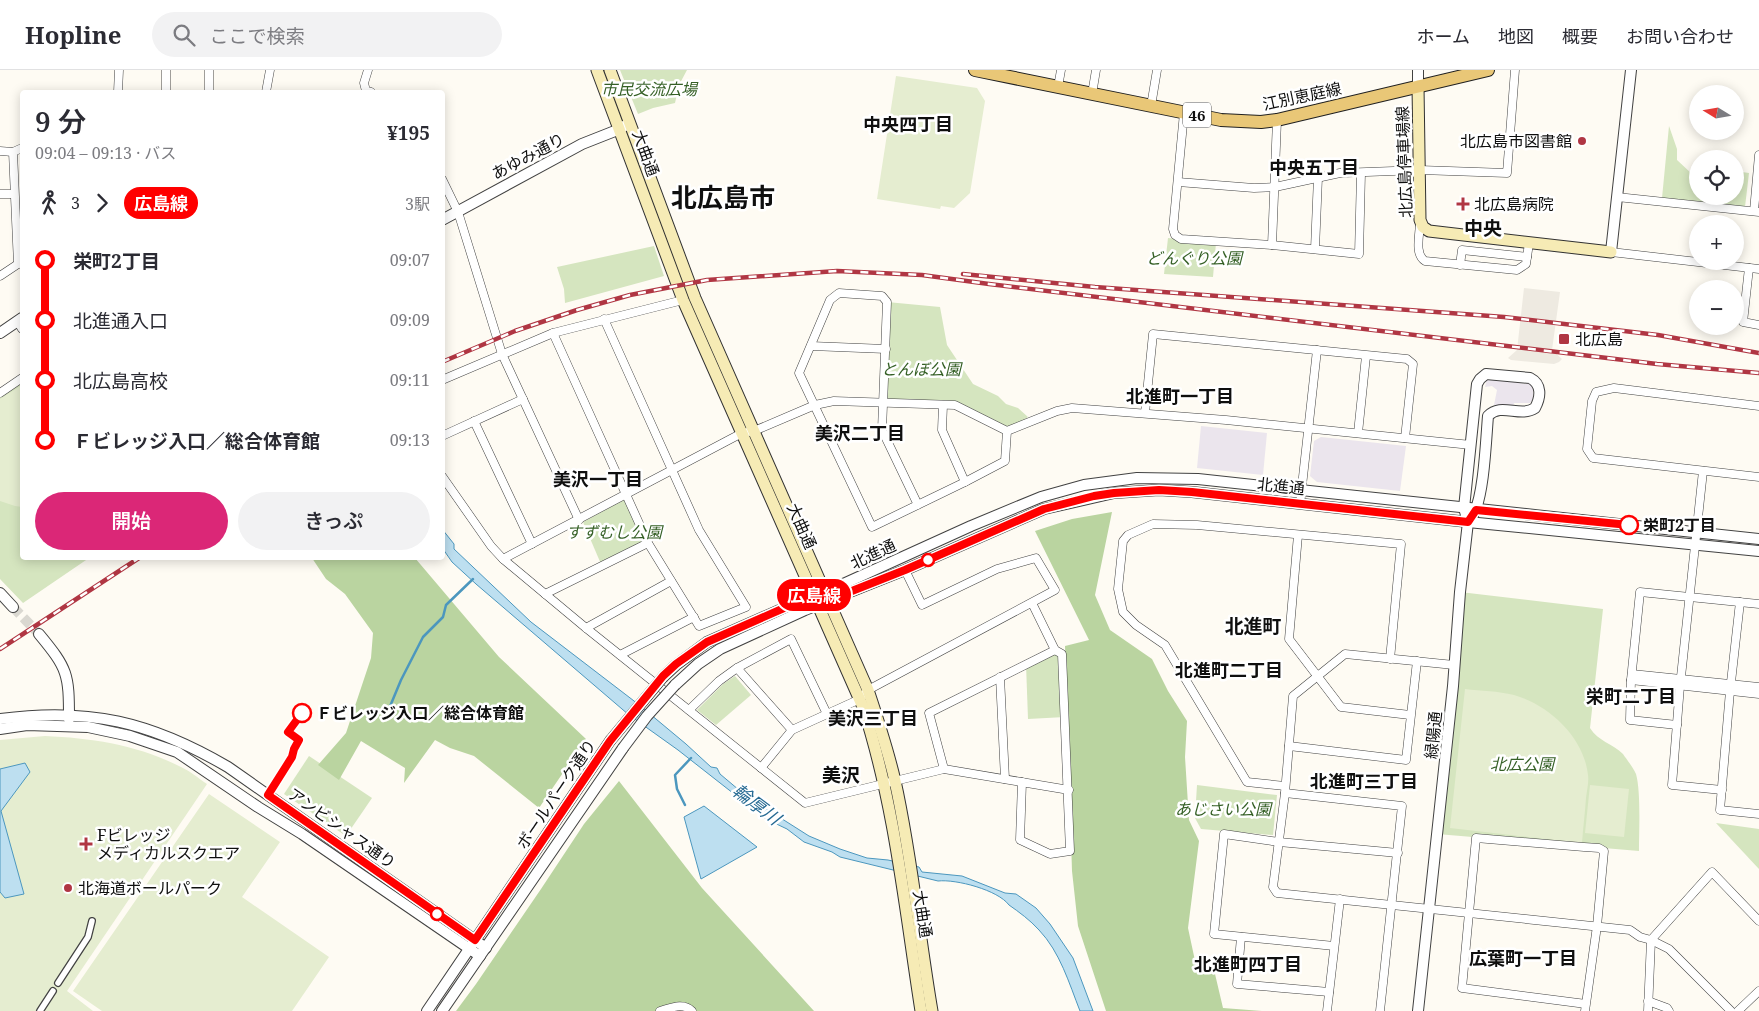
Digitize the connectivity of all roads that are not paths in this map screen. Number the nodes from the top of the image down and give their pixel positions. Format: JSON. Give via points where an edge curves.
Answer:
{"nodes":[{"id":1,"x":120,"y":70,"type":"edge"},
{"id":2,"x":166,"y":70,"type":"edge"},
{"id":3,"x":209,"y":70,"type":"edge"},
{"id":4,"x":270,"y":70,"type":"edge"},
{"id":5,"x":368,"y":70,"type":"edge"},
{"id":6,"x":597,"y":70,"type":"edge"},
{"id":7,"x":610,"y":70,"type":"edge"},
{"id":8,"x":975,"y":70,"type":"edge"},
{"id":9,"x":1061,"y":70,"type":"edge"},
{"id":10,"x":1096,"y":70,"type":"edge"},
{"id":11,"x":1157,"y":70,"type":"edge"},
{"id":12,"x":1418,"y":70,"type":"edge"},
{"id":13,"x":1488,"y":70,"type":"edge"},
{"id":14,"x":1515,"y":70,"type":"edge"},
{"id":15,"x":1631,"y":70,"type":"edge"},
{"id":16,"x":1011,"y":73,"type":"edge"},
{"id":17,"x":1418,"y":86,"type":"junction"},
{"id":18,"x":1058,"y":87,"type":"junction"},
{"id":19,"x":118,"y":90,"type":"edge"},
{"id":20,"x":166,"y":90,"type":"edge"},
{"id":21,"x":209,"y":90,"type":"edge"},
{"id":22,"x":266,"y":90,"type":"edge"},
{"id":23,"x":366,"y":90,"type":"edge"},
{"id":24,"x":1092,"y":94,"type":"junction"},
{"id":25,"x":1151,"y":106,"type":"junction"},
{"id":26,"x":1184,"y":112,"type":"junction"},
{"id":27,"x":1277,"y":120,"type":"junction"},
{"id":28,"x":625,"y":126,"type":"junction"},
{"id":29,"x":20,"y":149,"type":"edge"},
{"id":30,"x":0,"y":151,"type":"edge"},
{"id":31,"x":13,"y":152,"type":"junction"},
{"id":32,"x":1759,"y":155,"type":"edge"},
{"id":33,"x":1420,"y":170,"type":"junction"},
{"id":34,"x":1361,"y":173,"type":"junction"},
{"id":35,"x":1318,"y":177,"type":"junction"},
{"id":36,"x":1178,"y":182,"type":"junction"},
{"id":37,"x":445,"y":184,"type":"edge"},
{"id":38,"x":1275,"y":186,"type":"junction"},
{"id":39,"x":0,"y":194,"type":"edge"},
{"id":40,"x":14,"y":194,"type":"junction"},
{"id":41,"x":1617,"y":197,"type":"junction"},
{"id":42,"x":1756,"y":211,"type":"edge"},
{"id":43,"x":458,"y":212,"type":"junction"},
{"id":44,"x":445,"y":218,"type":"edge"},
{"id":45,"x":1420,"y":220,"type":"junction"},
{"id":46,"x":1528,"y":242,"type":"junction"},
{"id":47,"x":1272,"y":245,"type":"junction"},
{"id":48,"x":1315,"y":249,"type":"junction"},
{"id":49,"x":1611,"y":252,"type":"junction"},
{"id":50,"x":1527,"y":257,"type":"junction"},
{"id":51,"x":20,"y":262,"type":"edge"},
{"id":52,"x":1460,"y":265,"type":"junction"},
{"id":53,"x":1749,"y":268,"type":"junction"},
{"id":54,"x":1759,"y":269,"type":"edge"},
{"id":55,"x":0,"y":276,"type":"edge"},
{"id":56,"x":683,"y":300,"type":"junction"},
{"id":57,"x":604,"y":319,"type":"junction"},
{"id":58,"x":20,"y":323,"type":"edge"},
{"id":59,"x":1759,"y":325,"type":"edge"},
{"id":60,"x":0,"y":333,"type":"edge"},
{"id":61,"x":553,"y":333,"type":"junction"},
{"id":62,"x":811,"y":346,"type":"junction"},
{"id":63,"x":886,"y":348,"type":"junction"},
{"id":64,"x":1317,"y":350,"type":"junction"},
{"id":65,"x":502,"y":354,"type":"junction"},
{"id":66,"x":1366,"y":356,"type":"junction"},
{"id":67,"x":20,"y":379,"type":"edge"},
{"id":68,"x":445,"y":379,"type":"edge"},
{"id":69,"x":0,"y":393,"type":"edge"},
{"id":70,"x":522,"y":399,"type":"junction"},
{"id":71,"x":884,"y":403,"type":"junction"},
{"id":72,"x":943,"y":404,"type":"junction"},
{"id":73,"x":815,"y":405,"type":"junction"},
{"id":74,"x":1759,"y":406,"type":"edge"},
{"id":75,"x":1145,"y":413,"type":"junction"},
{"id":76,"x":474,"y":421,"type":"junction"},
{"id":77,"x":1308,"y":428,"type":"junction"},
{"id":78,"x":754,"y":431,"type":"junction"},
{"id":79,"x":1007,"y":431,"type":"junction"},
{"id":80,"x":1358,"y":432,"type":"junction"},
{"id":81,"x":742,"y":433,"type":"junction"},
{"id":82,"x":445,"y":435,"type":"edge"},
{"id":83,"x":1405,"y":438,"type":"junction"},
{"id":84,"x":1470,"y":445,"type":"junction"},
{"id":85,"x":671,"y":470,"type":"junction"},
{"id":86,"x":1703,"y":471,"type":"junction"},
{"id":87,"x":1759,"y":477,"type":"edge"},
{"id":88,"x":445,"y":480,"type":"edge"},
{"id":89,"x":965,"y":482,"type":"junction"},
{"id":90,"x":1301,"y":492,"type":"junction"},
{"id":91,"x":626,"y":494,"type":"junction"},
{"id":92,"x":918,"y":504,"type":"junction"},
{"id":93,"x":1300,"y":504,"type":"junction"},
{"id":94,"x":1464,"y":508,"type":"junction"},
{"id":95,"x":1476,"y":510,"type":"junction"},
{"id":96,"x":579,"y":520,"type":"junction"},
{"id":97,"x":1468,"y":522,"type":"junction"},
{"id":98,"x":1697,"y":532,"type":"junction"},
{"id":99,"x":1298,"y":535,"type":"junction"},
{"id":100,"x":1759,"y":539,"type":"edge"},
{"id":101,"x":648,"y":543,"type":"junction"},
{"id":102,"x":532,"y":544,"type":"junction"},
{"id":103,"x":1696,"y":544,"type":"junction"},
{"id":104,"x":1759,"y":551,"type":"edge"},
{"id":105,"x":503,"y":559,"type":"junction"},
{"id":106,"x":905,"y":570,"type":"junction"},
{"id":107,"x":671,"y":580,"type":"junction"},
{"id":108,"x":0,"y":593,"type":"edge"},
{"id":109,"x":545,"y":594,"type":"junction"},
{"id":110,"x":1689,"y":597,"type":"junction"},
{"id":111,"x":822,"y":598,"type":"junction"},
{"id":112,"x":1740,"y":602,"type":"junction"},
{"id":113,"x":1032,"y":603,"type":"junction"},
{"id":114,"x":1759,"y":604,"type":"edge"},
{"id":115,"x":13,"y":607,"type":"tunnel mouth"},
{"id":116,"x":694,"y":618,"type":"junction"},
{"id":117,"x":586,"y":628,"type":"junction"},
{"id":118,"x":39,"y":634,"type":"tunnel mouth"},
{"id":119,"x":1055,"y":650,"type":"junction"},
{"id":120,"x":620,"y":655,"type":"junction"},
{"id":121,"x":1390,"y":659,"type":"junction"},
{"id":122,"x":1417,"y":661,"type":"junction"},
{"id":123,"x":1454,"y":665,"type":"junction"},
{"id":124,"x":737,"y":668,"type":"junction"},
{"id":125,"x":1000,"y":677,"type":"junction"},
{"id":126,"x":1317,"y":677,"type":"junction"},
{"id":127,"x":1631,"y":677,"type":"junction"},
{"id":128,"x":1680,"y":682,"type":"junction"},
{"id":129,"x":1730,"y":688,"type":"junction"},
{"id":130,"x":1759,"y":688,"type":"edge"},
{"id":131,"x":864,"y":694,"type":"junction"},
{"id":132,"x":1759,"y":694,"type":"edge"},
{"id":133,"x":689,"y":710,"type":"junction"},
{"id":134,"x":827,"y":714,"type":"junction"},
{"id":135,"x":1410,"y":715,"type":"junction"},
{"id":136,"x":0,"y":719,"type":"edge"},
{"id":137,"x":68,"y":720,"type":"junction"},
{"id":138,"x":1678,"y":725,"type":"junction"},
{"id":139,"x":0,"y":729,"type":"edge"},
{"id":140,"x":792,"y":730,"type":"junction"},
{"id":141,"x":1290,"y":746,"type":"junction"},
{"id":142,"x":761,"y":768,"type":"junction"},
{"id":143,"x":944,"y":770,"type":"junction"},
{"id":144,"x":1005,"y":780,"type":"junction"},
{"id":145,"x":1022,"y":782,"type":"junction"},
{"id":146,"x":890,"y":783,"type":"junction"},
{"id":147,"x":1068,"y":790,"type":"junction"},
{"id":148,"x":1285,"y":790,"type":"junction"},
{"id":149,"x":1722,"y":790,"type":"junction"},
{"id":150,"x":1759,"y":814,"type":"edge"},
{"id":151,"x":1279,"y":842,"type":"junction"},
{"id":152,"x":1398,"y":853,"type":"junction"},
{"id":153,"x":908,"y":891,"type":"junction"},
{"id":154,"x":1340,"y":899,"type":"junction"},
{"id":155,"x":1393,"y":904,"type":"junction"},
{"id":156,"x":1430,"y":908,"type":"junction"},
{"id":157,"x":1469,"y":913,"type":"junction"},
{"id":158,"x":92,"y":921,"type":"dead end"},
{"id":159,"x":1759,"y":921,"type":"edge"},
{"id":160,"x":1597,"y":926,"type":"junction"},
{"id":161,"x":1241,"y":937,"type":"junction"},
{"id":162,"x":1652,"y":940,"type":"junction"},
{"id":163,"x":472,"y":945,"type":"junction"},
{"id":164,"x":1334,"y":946,"type":"junction"},
{"id":165,"x":483,"y":952,"type":"junction"},
{"id":166,"x":58,"y":983,"type":"dead end"},
{"id":167,"x":53,"y":991,"type":"dead end"},
{"id":168,"x":1759,"y":991,"type":"edge"},
{"id":169,"x":1329,"y":992,"type":"junction"},
{"id":170,"x":1648,"y":1001,"type":"junction"},
{"id":171,"x":1586,"y":1007,"type":"edge"},
{"id":172,"x":40,"y":1011,"type":"edge"},
{"id":173,"x":426,"y":1011,"type":"edge"},
{"id":174,"x":442,"y":1011,"type":"edge"},
{"id":175,"x":660,"y":1011,"type":"edge"},
{"id":176,"x":692,"y":1011,"type":"edge"},
{"id":177,"x":921,"y":1011,"type":"edge"},
{"id":178,"x":932,"y":1011,"type":"edge"},
{"id":179,"x":1327,"y":1011,"type":"edge"},
{"id":180,"x":1380,"y":1011,"type":"edge"},
{"id":181,"x":1418,"y":1011,"type":"edge"},
{"id":182,"x":1648,"y":1011,"type":"edge"},
{"id":183,"x":1670,"y":1011,"type":"edge"},
{"id":184,"x":1731,"y":1011,"type":"edge"},
{"id":185,"x":1738,"y":1011,"type":"edge"}],
"edges":[{"from":1,"to":19,"type":"street"},
{"from":2,"to":20,"type":"street"},
{"from":3,"to":21,"type":"street"},
{"from":4,"to":22,"type":"street"},
{"from":5,"to":23,"type":"street","via":[[364,83]]},
{"from":6,"to":28,"type":"main road","name":"大曲通"},
{"from":7,"to":28,"type":"main road","name":"大曲通"},
{"from":8,"to":16,"type":"main road","name":"江別恵庭線","number":"46"},
{"from":9,"to":18,"type":"street"},
{"from":10,"to":24,"type":"street"},
{"from":11,"to":25,"type":"street"},
{"from":12,"to":17,"type":"street"},
{"from":13,"to":17,"type":"main road","name":"江別恵庭線","number":"46"},
{"from":14,"to":33,"type":"street","via":[[1507,173]]},
{"from":15,"to":41,"type":"street"},
{"from":16,"to":18,"type":"main road","name":"江別恵庭線","number":"46"},
{"from":17,"to":27,"type":"main road","name":"江別恵庭線","number":"46"},
{"from":17,"to":33,"type":"main road","name":"北広島停車場線"},
{"from":18,"to":24,"type":"main road","name":"江別恵庭線","number":"46"},
{"from":24,"to":25,"type":"main road","name":"江別恵庭線","number":"46"},
{"from":25,"to":26,"type":"main road","name":"江別恵庭線","number":"46"},
{"from":26,"to":27,"type":"main road","name":"江別恵庭線","number":"46","via":[[1222,120]]},
{"from":26,"to":36,"type":"street"},
{"from":27,"to":38,"type":"street"},
{"from":28,"to":43,"type":"street","name":"あゆみ通り","via":[[582,144]]},
{"from":28,"to":56,"type":"main road","name":"大曲通"},
{"from":28,"to":78,"type":"main road","name":"大曲通","via":[[695,298]]},
{"from":29,"to":31,"type":"street"},
{"from":30,"to":31,"type":"street"},
{"from":31,"to":40,"type":"street"},
{"from":32,"to":42,"type":"street"},
{"from":33,"to":34,"type":"street"},
{"from":33,"to":45,"type":"main road","name":"北広島停車場線"},
{"from":34,"to":35,"type":"street"},
{"from":34,"to":48,"type":"street","via":[[1359,254]]},
{"from":35,"to":38,"type":"street"},
{"from":35,"to":48,"type":"street"},
{"from":36,"to":38,"type":"street","via":[[1254,188]]},
{"from":36,"to":47,"type":"street","via":[[1175,235],[1181,239]]},
{"from":37,"to":43,"type":"street"},
{"from":38,"to":47,"type":"street"},
{"from":39,"to":40,"type":"street"},
{"from":40,"to":51,"type":"street"},
{"from":41,"to":42,"type":"street"},
{"from":41,"to":49,"type":"street"},
{"from":43,"to":44,"type":"street","name":"あゆみ通り"},
{"from":43,"to":65,"type":"street"},
{"from":45,"to":46,"type":"main road","name":"北広島停車場線","via":[[1429,231]]},
{"from":45,"to":52,"type":"street","via":[[1418,252],[1422,259]]},
{"from":46,"to":49,"type":"main road","name":"北広島停車場線"},
{"from":46,"to":50,"type":"street"},
{"from":47,"to":48,"type":"street"},
{"from":49,"to":53,"type":"street"},
{"from":50,"to":52,"type":"street","via":[[1526,264],[1517,270]]},
{"from":50,"to":52,"type":"street","via":[[1462,250]]},
{"from":51,"to":55,"type":"street"},
{"from":53,"to":54,"type":"street"},
{"from":53,"to":59,"type":"street","via":[[1743,322]]},
{"from":56,"to":57,"type":"street"},
{"from":56,"to":81,"type":"main road","name":"大曲通"},
{"from":57,"to":61,"type":"street"},
{"from":57,"to":85,"type":"street"},
{"from":58,"to":60,"type":"street"},
{"from":61,"to":65,"type":"street"},
{"from":61,"to":91,"type":"street"},
{"from":62,"to":63,"type":"street"},
{"from":62,"to":63,"type":"street","via":[[830,300],[839,293],[882,296],[887,302]]},
{"from":62,"to":73,"type":"street","via":[[799,373]]},
{"from":63,"to":71,"type":"street"},
{"from":64,"to":66,"type":"street"},
{"from":64,"to":75,"type":"street","via":[[1153,334]]},
{"from":64,"to":77,"type":"street"},
{"from":65,"to":68,"type":"street"},
{"from":65,"to":70,"type":"street"},
{"from":66,"to":80,"type":"street"},
{"from":66,"to":83,"type":"street","via":[[1407,359],[1413,364]]},
{"from":67,"to":69,"type":"street"},
{"from":70,"to":76,"type":"street"},
{"from":70,"to":96,"type":"street"},
{"from":71,"to":72,"type":"street"},
{"from":71,"to":73,"type":"street","via":[[834,401]]},
{"from":71,"to":92,"type":"street","via":[[882,430]]},
{"from":72,"to":79,"type":"street","via":[[955,405]]},
{"from":72,"to":89,"type":"street","via":[[942,430]]},
{"from":73,"to":78,"type":"street"},
{"from":73,"to":92,"type":"street","via":[[872,527]]},
{"from":74,"to":86,"type":"street","via":[[1614,388],[1596,392],[1592,401],[1587,449],[1593,458]]},
{"from":75,"to":77,"type":"street"},
{"from":75,"to":79,"type":"street","via":[[1072,408]]},
{"from":76,"to":82,"type":"street"},
{"from":76,"to":102,"type":"street"},
{"from":77,"to":80,"type":"street"},
{"from":77,"to":90,"type":"street"},
{"from":78,"to":81,"type":"street"},
{"from":78,"to":111,"type":"main road","name":"大曲通"},
{"from":79,"to":89,"type":"street","via":[[1005,461]]},
{"from":80,"to":83,"type":"street"},
{"from":81,"to":85,"type":"street"},
{"from":81,"to":111,"type":"main road","name":"大曲通"},
{"from":83,"to":84,"type":"street"},
{"from":84,"to":94,"type":"street","name":"緑陽通"},
{"from":84,"to":95,"type":"street","name":"緑陽通","via":[[1480,378],[1495,374],[1535,381],[1540,395],[1535,408],[1526,412],[1500,409],[1488,416]]},
{"from":85,"to":91,"type":"street"},
{"from":85,"to":116,"type":"street","via":[[699,530],[746,608],[699,626]]},
{"from":86,"to":87,"type":"street"},
{"from":86,"to":98,"type":"street"},
{"from":88,"to":105,"type":"street"},
{"from":89,"to":92,"type":"street"},
{"from":90,"to":93,"type":"street"},
{"from":90,"to":94,"type":"street","name":"北進通"},
{"from":90,"to":111,"type":"street","name":"北進通","via":[[1162,478],[1084,485],[1041,497],[971,526],[842,585]]},
{"from":91,"to":96,"type":"street"},
{"from":91,"to":101,"type":"street"},
{"from":93,"to":97,"type":"street","name":"北進通"},
{"from":93,"to":106,"type":"street","name":"北進通","via":[[1159,490],[1101,495],[1044,509]]},
{"from":94,"to":95,"type":"street","name":"北進通"},
{"from":94,"to":97,"type":"street","name":"緑陽通"},
{"from":95,"to":97,"type":"street","name":"緑陽通"},
{"from":95,"to":98,"type":"street","name":"北進通"},
{"from":96,"to":102,"type":"street"},
{"from":97,"to":103,"type":"street","name":"北進通"},
{"from":97,"to":123,"type":"street","name":"緑陽通"},
{"from":98,"to":100,"type":"street","name":"北進通"},
{"from":98,"to":103,"type":"street"},
{"from":99,"to":121,"type":"street","via":[[1401,544]]},
{"from":99,"to":126,"type":"street","via":[[1289,639]]},
{"from":99,"to":148,"type":"street","via":[[1153,524],[1128,535],[1123,541],[1118,589],[1123,612],[1166,645],[1247,782]]},
{"from":101,"to":107,"type":"street"},
{"from":101,"to":109,"type":"street"},
{"from":102,"to":105,"type":"street"},
{"from":103,"to":104,"type":"street","name":"北進通"},
{"from":103,"to":110,"type":"street"},
{"from":105,"to":109,"type":"street"},
{"from":106,"to":111,"type":"street","name":"北進通"},
{"from":106,"to":113,"type":"street","via":[[922,605],[997,569],[1036,558],[1055,590]]},
{"from":107,"to":116,"type":"street"},
{"from":107,"to":117,"type":"street"},
{"from":108,"to":115,"type":"street"},
{"from":109,"to":117,"type":"street"},
{"from":110,"to":112,"type":"street"},
{"from":110,"to":127,"type":"street","via":[[1640,592]]},
{"from":110,"to":128,"type":"street"},
{"from":111,"to":131,"type":"main road","name":"大曲通"},
{"from":111,"to":163,"type":"street","name":"ボールパーク通り","bridge":true,"via":[[707,642],[663,676],[610,741]]},
{"from":111,"to":165,"type":"street","name":"ボールパーク通り","bridge":true,"via":[[720,649],[675,685],[623,748]]},
{"from":112,"to":114,"type":"street"},
{"from":112,"to":129,"type":"street"},
{"from":113,"to":119,"type":"street"},
{"from":113,"to":131,"type":"street"},
{"from":116,"to":120,"type":"street"},
{"from":117,"to":120,"type":"street"},
{"from":118,"to":137,"type":"street","via":[[59,657],[65,670],[69,690]]},
{"from":119,"to":125,"type":"street"},
{"from":119,"to":147,"type":"street","via":[[1062,654]]},
{"from":120,"to":133,"type":"street"},
{"from":121,"to":122,"type":"street"},
{"from":121,"to":126,"type":"street","via":[[1345,654]]},
{"from":122,"to":123,"type":"street"},
{"from":122,"to":135,"type":"street"},
{"from":123,"to":156,"type":"street","name":"緑陽通"},
{"from":124,"to":133,"type":"street"},
{"from":124,"to":134,"type":"street","via":[[791,639]]},
{"from":124,"to":140,"type":"street"},
{"from":125,"to":143,"type":"street","via":[[929,713]]},
{"from":125,"to":144,"type":"street"},
{"from":126,"to":135,"type":"street","via":[[1341,707]]},
{"from":126,"to":141,"type":"street","via":[[1293,696]]},
{"from":127,"to":128,"type":"street"},
{"from":127,"to":138,"type":"street","via":[[1630,720]]},
{"from":128,"to":129,"type":"street"},
{"from":128,"to":138,"type":"street"},
{"from":129,"to":130,"type":"street"},
{"from":129,"to":132,"type":"street"},
{"from":129,"to":149,"type":"street"},
{"from":131,"to":134,"type":"street"},
{"from":131,"to":146,"type":"main road","name":"大曲通","via":[[874,741]]},
{"from":133,"to":142,"type":"street"},
{"from":134,"to":140,"type":"street"},
{"from":135,"to":141,"type":"street","via":[[1406,760]]},
{"from":136,"to":137,"type":"street","name":"アンビシャス通り","via":[[36,714]]},
{"from":137,"to":139,"type":"street","name":"アンビシャス通り"},
{"from":137,"to":163,"type":"street","name":"アンビシャス通り","via":[[177,752]]},
{"from":137,"to":163,"type":"street","name":"アンビシャス通り","via":[[108,719],[183,742],[268,795]]},
{"from":138,"to":149,"type":"street","via":[[1672,785]]},
{"from":140,"to":142,"type":"street"},
{"from":141,"to":148,"type":"street"},
{"from":142,"to":146,"type":"street","via":[[805,802]]},
{"from":143,"to":144,"type":"street"},
{"from":143,"to":146,"type":"street"},
{"from":144,"to":145,"type":"street"},
{"from":145,"to":147,"type":"street"},
{"from":145,"to":147,"type":"street","via":[[1020,840],[1050,854],[1070,851]]},
{"from":146,"to":153,"type":"main road","name":"大曲通"},
{"from":148,"to":151,"type":"street"},
{"from":148,"to":152,"type":"street","via":[[1402,806]]},
{"from":149,"to":150,"type":"street","via":[[1720,810]]},
{"from":151,"to":152,"type":"street"},
{"from":151,"to":154,"type":"street","via":[[1273,888],[1277,893]]},
{"from":151,"to":161,"type":"street","via":[[1224,834],[1214,934]]},
{"from":152,"to":155,"type":"street"},
{"from":153,"to":177,"type":"main road","name":"大曲通"},
{"from":153,"to":178,"type":"main road","name":"大曲通","via":[[920,929]]},
{"from":154,"to":155,"type":"street"},
{"from":154,"to":164,"type":"street"},
{"from":155,"to":156,"type":"street"},
{"from":155,"to":180,"type":"street"},
{"from":156,"to":157,"type":"street"},
{"from":156,"to":181,"type":"street","name":"緑陽通"},
{"from":157,"to":160,"type":"street"},
{"from":157,"to":160,"type":"street","via":[[1476,838],[1591,847],[1604,851]]},
{"from":157,"to":171,"type":"street","via":[[1462,988]]},
{"from":158,"to":166,"type":"street","via":[[88,937]]},
{"from":159,"to":162,"type":"street","via":[[1712,872]]},
{"from":160,"to":162,"type":"street","via":[[1630,930]]},
{"from":160,"to":171,"type":"street"},
{"from":161,"to":164,"type":"street"},
{"from":161,"to":169,"type":"street","via":[[1237,984]]},
{"from":162,"to":170,"type":"street"},
{"from":162,"to":184,"type":"street","via":[[1670,949]]},
{"from":163,"to":165,"type":"street","name":"アンビシャス通り"},
{"from":163,"to":173,"type":"street","name":"ボールパーク通り"},
{"from":164,"to":169,"type":"street"},
{"from":165,"to":174,"type":"street","name":"ボールパーク通り"},
{"from":167,"to":172,"type":"street"},
{"from":168,"to":185,"type":"street"},
{"from":169,"to":179,"type":"street"},
{"from":170,"to":182,"type":"street"},
{"from":170,"to":183,"type":"street"},
{"from":175,"to":176,"type":"street","via":[[676,1006],[688,1007]]}]}
